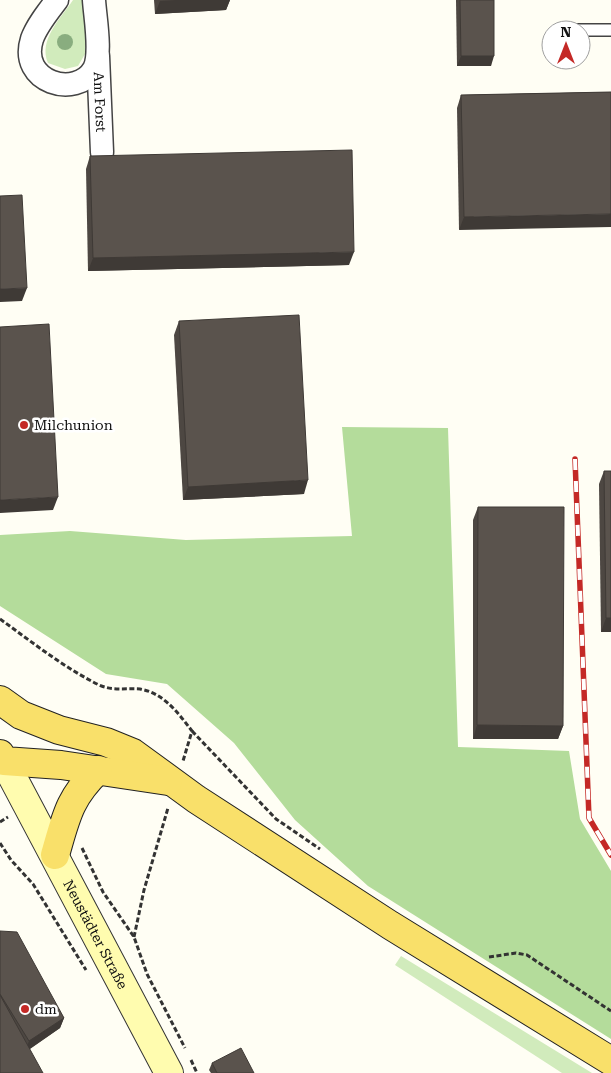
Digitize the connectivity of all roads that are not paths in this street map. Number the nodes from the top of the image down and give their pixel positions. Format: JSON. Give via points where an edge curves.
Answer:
{"nodes":[{"id":1,"x":57,"y":0,"type":"edge"},
{"id":2,"x":94,"y":0,"type":"edge"},
{"id":3,"x":591,"y":30,"type":"edge"},
{"id":4,"x":611,"y":30,"type":"edge"},
{"id":5,"x":98,"y":53,"type":"junction"},
{"id":6,"x":102,"y":152,"type":"dead end"},
{"id":7,"x":0,"y":700,"type":"edge"},
{"id":8,"x":98,"y":770,"type":"junction"},
{"id":9,"x":5,"y":772,"type":"edge"},
{"id":10,"x":173,"y":785,"type":"junction"},
{"id":11,"x":55,"y":855,"type":"junction"},
{"id":12,"x":611,"y":1061,"type":"edge"},
{"id":13,"x":179,"y":1066,"type":"edge"}],
"edges":[{"from":1,"to":5,"type":"street","name":"Am Forst","via":[[32,40],[32,67],[40,77],[52,83],[69,84],[84,78],[94,69]]},
{"from":2,"to":5,"type":"street","name":"Am Forst"},
{"from":3,"to":4,"type":"lane"},
{"from":5,"to":6,"type":"street","name":"Am Forst"},
{"from":7,"to":10,"type":"main road","via":[[21,715],[51,727],[133,753]]},
{"from":8,"to":9,"type":"main road"},
{"from":8,"to":10,"type":"main road"},
{"from":8,"to":11,"type":"main road","via":[[80,787],[71,804]]},
{"from":9,"to":11,"type":"main road","name":"Neustädter Straße"},
{"from":10,"to":12,"type":"main road","via":[[390,926]]},
{"from":11,"to":13,"type":"main road","name":"Neustädter Straße"}]}
